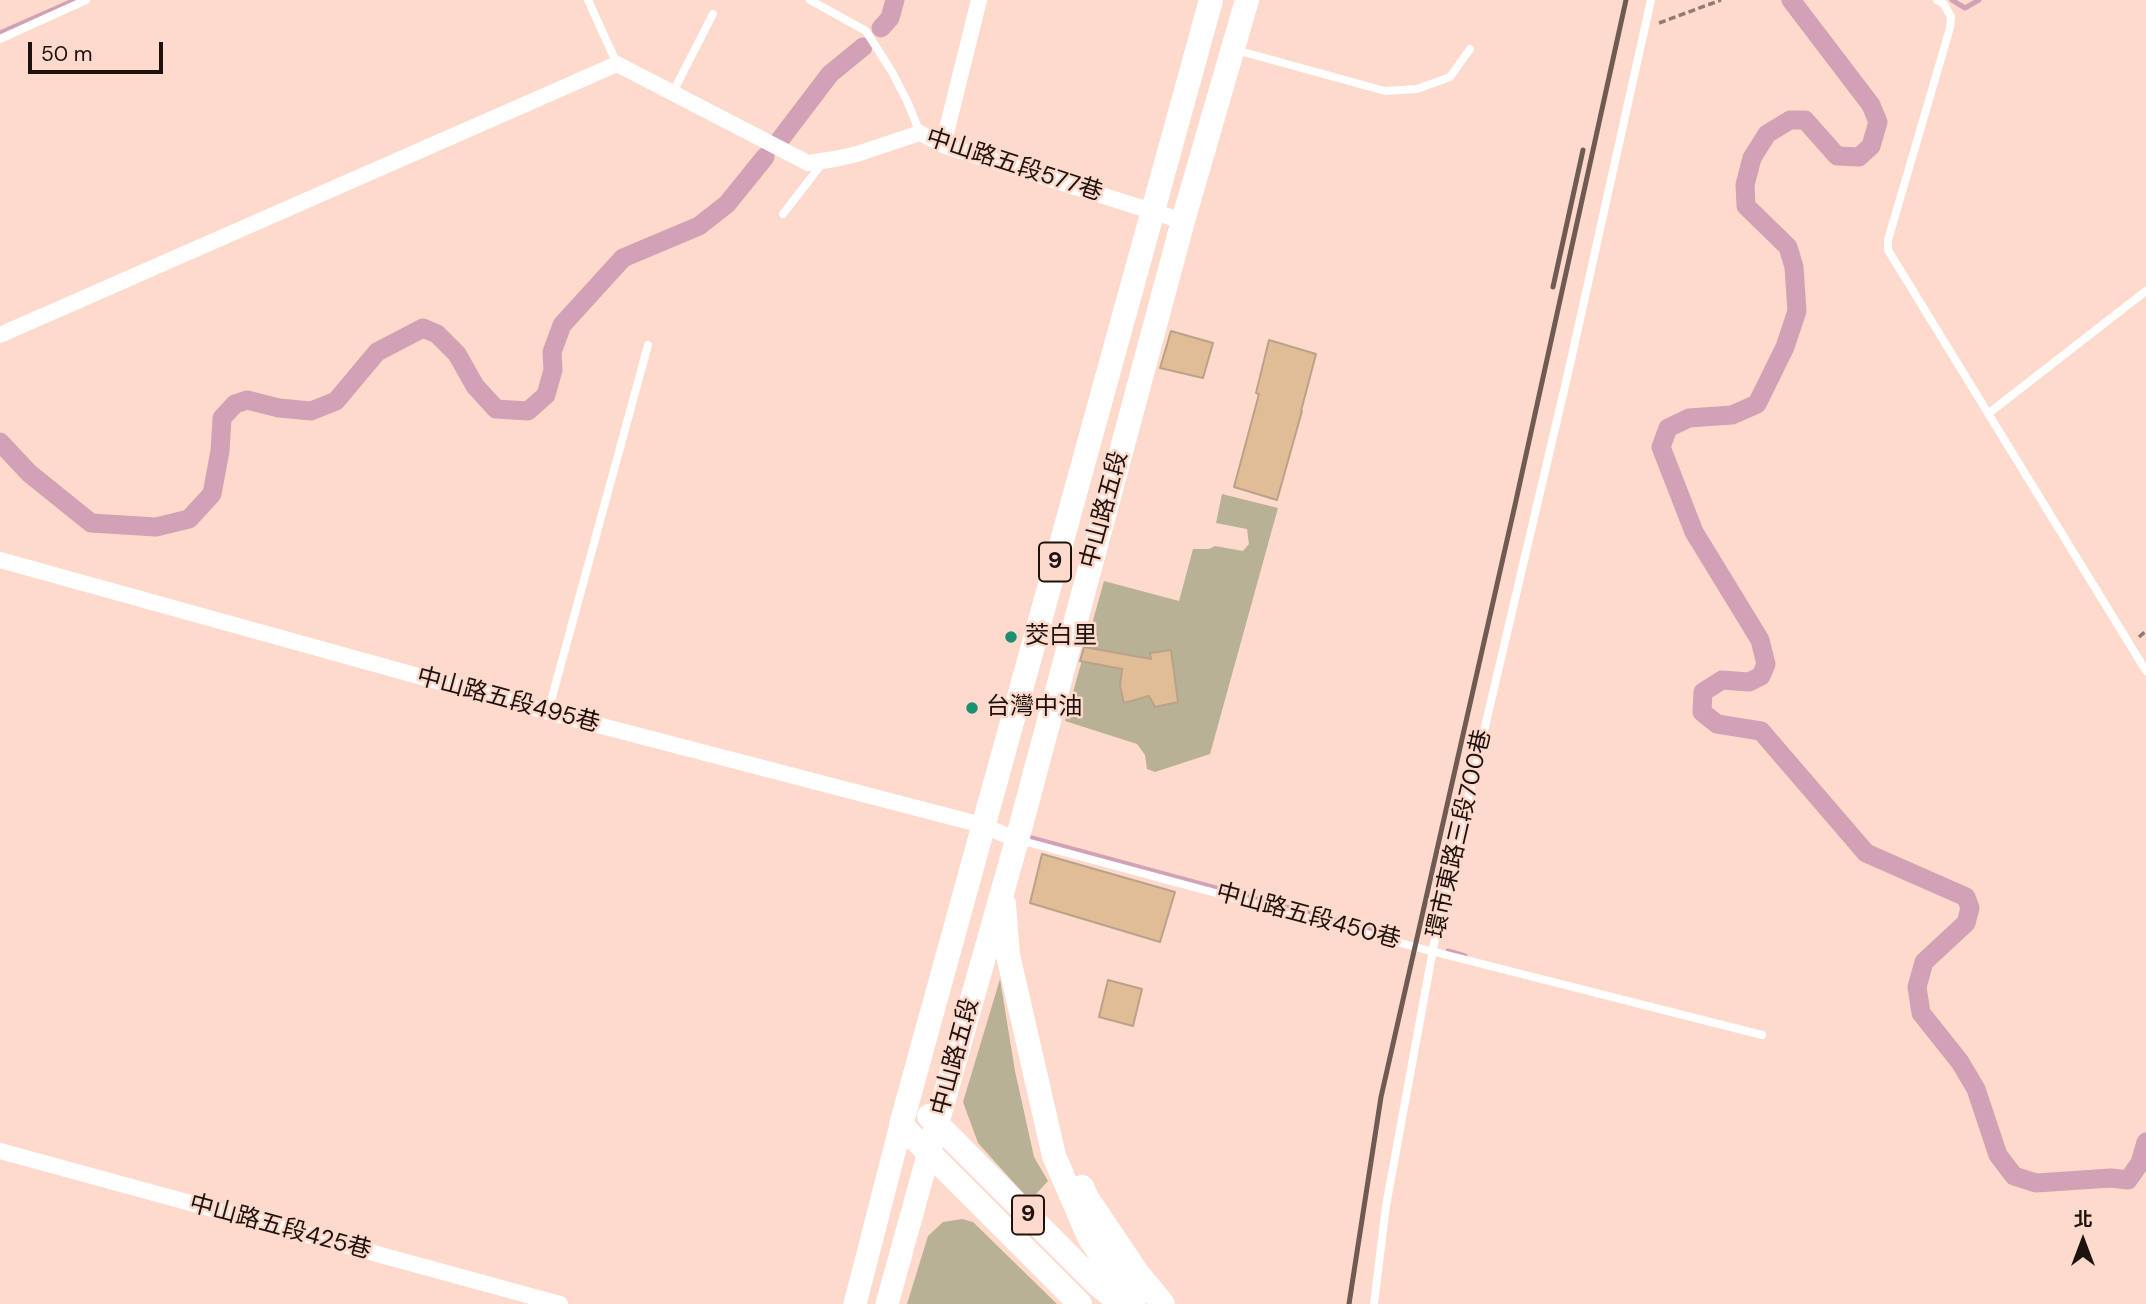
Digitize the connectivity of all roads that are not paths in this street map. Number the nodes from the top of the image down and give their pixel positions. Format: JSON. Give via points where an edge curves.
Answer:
{"nodes":[{"id":1,"x":86,"y":0,"type":"edge"},
{"id":2,"x":588,"y":0,"type":"edge"},
{"id":3,"x":810,"y":0,"type":"edge"},
{"id":4,"x":979,"y":0,"type":"edge"},
{"id":5,"x":1211,"y":0,"type":"edge"},
{"id":6,"x":1247,"y":0,"type":"edge"},
{"id":7,"x":1651,"y":0,"type":"edge"},
{"id":8,"x":1937,"y":0,"type":"edge"},
{"id":9,"x":713,"y":14,"type":"dead end"},
{"id":10,"x":0,"y":39,"type":"edge"},
{"id":11,"x":1233,"y":49,"type":"junction"},
{"id":12,"x":1469,"y":49,"type":"dead end"},
{"id":13,"x":617,"y":64,"type":"junction"},
{"id":14,"x":673,"y":92,"type":"junction"},
{"id":15,"x":920,"y":132,"type":"junction"},
{"id":16,"x":943,"y":145,"type":"junction"},
{"id":17,"x":825,"y":161,"type":"junction"},
{"id":18,"x":1153,"y":211,"type":"junction"},
{"id":19,"x":783,"y":214,"type":"dead end"},
{"id":20,"x":1183,"y":221,"type":"junction"},
{"id":21,"x":2146,"y":292,"type":"edge"},
{"id":22,"x":0,"y":335,"type":"edge"},
{"id":23,"x":648,"y":345,"type":"dead end"},
{"id":24,"x":1989,"y":413,"type":"junction"},
{"id":25,"x":0,"y":560,"type":"edge"},
{"id":26,"x":2146,"y":671,"type":"edge"},
{"id":27,"x":548,"y":712,"type":"junction"},
{"id":28,"x":982,"y":825,"type":"junction"},
{"id":29,"x":1017,"y":840,"type":"junction"},
{"id":30,"x":1002,"y":888,"type":"junction"},
{"id":31,"x":1433,"y":951,"type":"junction"},
{"id":32,"x":1762,"y":1035,"type":"dead end"},
{"id":33,"x":1040,"y":1094,"type":"junction"},
{"id":34,"x":910,"y":1097,"type":"junction"},
{"id":35,"x":901,"y":1125,"type":"junction"},
{"id":36,"x":938,"y":1125,"type":"junction"},
{"id":37,"x":0,"y":1152,"type":"edge"},
{"id":38,"x":929,"y":1152,"type":"junction"},
{"id":39,"x":560,"y":1304,"type":"edge"},
{"id":40,"x":855,"y":1304,"type":"edge"},
{"id":41,"x":887,"y":1304,"type":"edge"},
{"id":42,"x":1080,"y":1304,"type":"edge"},
{"id":43,"x":1121,"y":1304,"type":"edge"},
{"id":44,"x":1135,"y":1304,"type":"edge"},
{"id":45,"x":1163,"y":1304,"type":"edge"},
{"id":46,"x":1374,"y":1304,"type":"edge"}],
"edges":[{"from":1,"to":10,"type":"lane"},
{"from":2,"to":13,"type":"lane"},
{"from":3,"to":15,"type":"lane","via":[[866,32],[898,82]]},
{"from":4,"to":16,"type":"street"},
{"from":5,"to":18,"type":"main road","name":"中山路五段","number":"9"},
{"from":6,"to":11,"type":"main road","name":"中山路五段","number":"9"},
{"from":7,"to":31,"type":"lane","name":"環市東路三段700巷"},
{"from":8,"to":24,"type":"lane","via":[[1951,16],[1950,28],[1888,250]]},
{"from":9,"to":14,"type":"lane"},
{"from":11,"to":12,"type":"lane","via":[[1385,91],[1417,89],[1450,77]]},
{"from":11,"to":20,"type":"main road","name":"中山路五段","number":"9"},
{"from":13,"to":14,"type":"street","name":"中山路五段577巷"},
{"from":13,"to":22,"type":"street"},
{"from":14,"to":17,"type":"street","name":"中山路五段577巷","via":[[808,163]]},
{"from":15,"to":16,"type":"street","name":"中山路五段577巷"},
{"from":15,"to":17,"type":"street","name":"中山路五段577巷"},
{"from":16,"to":18,"type":"street","name":"中山路五段577巷"},
{"from":17,"to":19,"type":"lane"},
{"from":18,"to":20,"type":"street","name":"中山路五段577巷"},
{"from":18,"to":28,"type":"main road","name":"中山路五段","number":"9"},
{"from":20,"to":29,"type":"main road","name":"中山路五段","number":"9"},
{"from":21,"to":24,"type":"lane"},
{"from":23,"to":27,"type":"lane"},
{"from":24,"to":26,"type":"lane"},
{"from":25,"to":27,"type":"street","name":"中山路五段495巷"},
{"from":27,"to":28,"type":"street","name":"中山路五段495巷"},
{"from":28,"to":29,"type":"street","name":"中山路五段495巷"},
{"from":28,"to":34,"type":"main road","name":"中山路五段","number":"9"},
{"from":29,"to":30,"type":"main road","name":"中山路五段","number":"9"},
{"from":29,"to":31,"type":"lane","name":"中山路五段450巷"},
{"from":30,"to":33,"type":"main road","via":[[1008,955]]},
{"from":30,"to":36,"type":"main road","name":"中山路五段","number":"9"},
{"from":31,"to":32,"type":"lane","name":"中山路五段450巷"},
{"from":31,"to":46,"type":"lane","name":"環市東路三段700巷","via":[[1386,1206]]},
{"from":33,"to":44,"type":"main road","via":[[1054,1156],[1089,1237]]},
{"from":33,"to":45,"type":"main road","via":[[1087,1198]]},
{"from":34,"to":35,"type":"main road","name":"中山路五段","number":"9"},
{"from":34,"to":36,"type":"main road","number":"9"},
{"from":35,"to":38,"type":"main road","number":"9"},
{"from":35,"to":40,"type":"street","name":"中山路五段"},
{"from":36,"to":38,"type":"main road","name":"中山路五段","number":"9"},
{"from":36,"to":43,"type":"main road","number":"9"},
{"from":37,"to":39,"type":"street","name":"中山路五段425巷"},
{"from":38,"to":41,"type":"street","name":"中山路五段"},
{"from":38,"to":42,"type":"main road","number":"9"}]}
